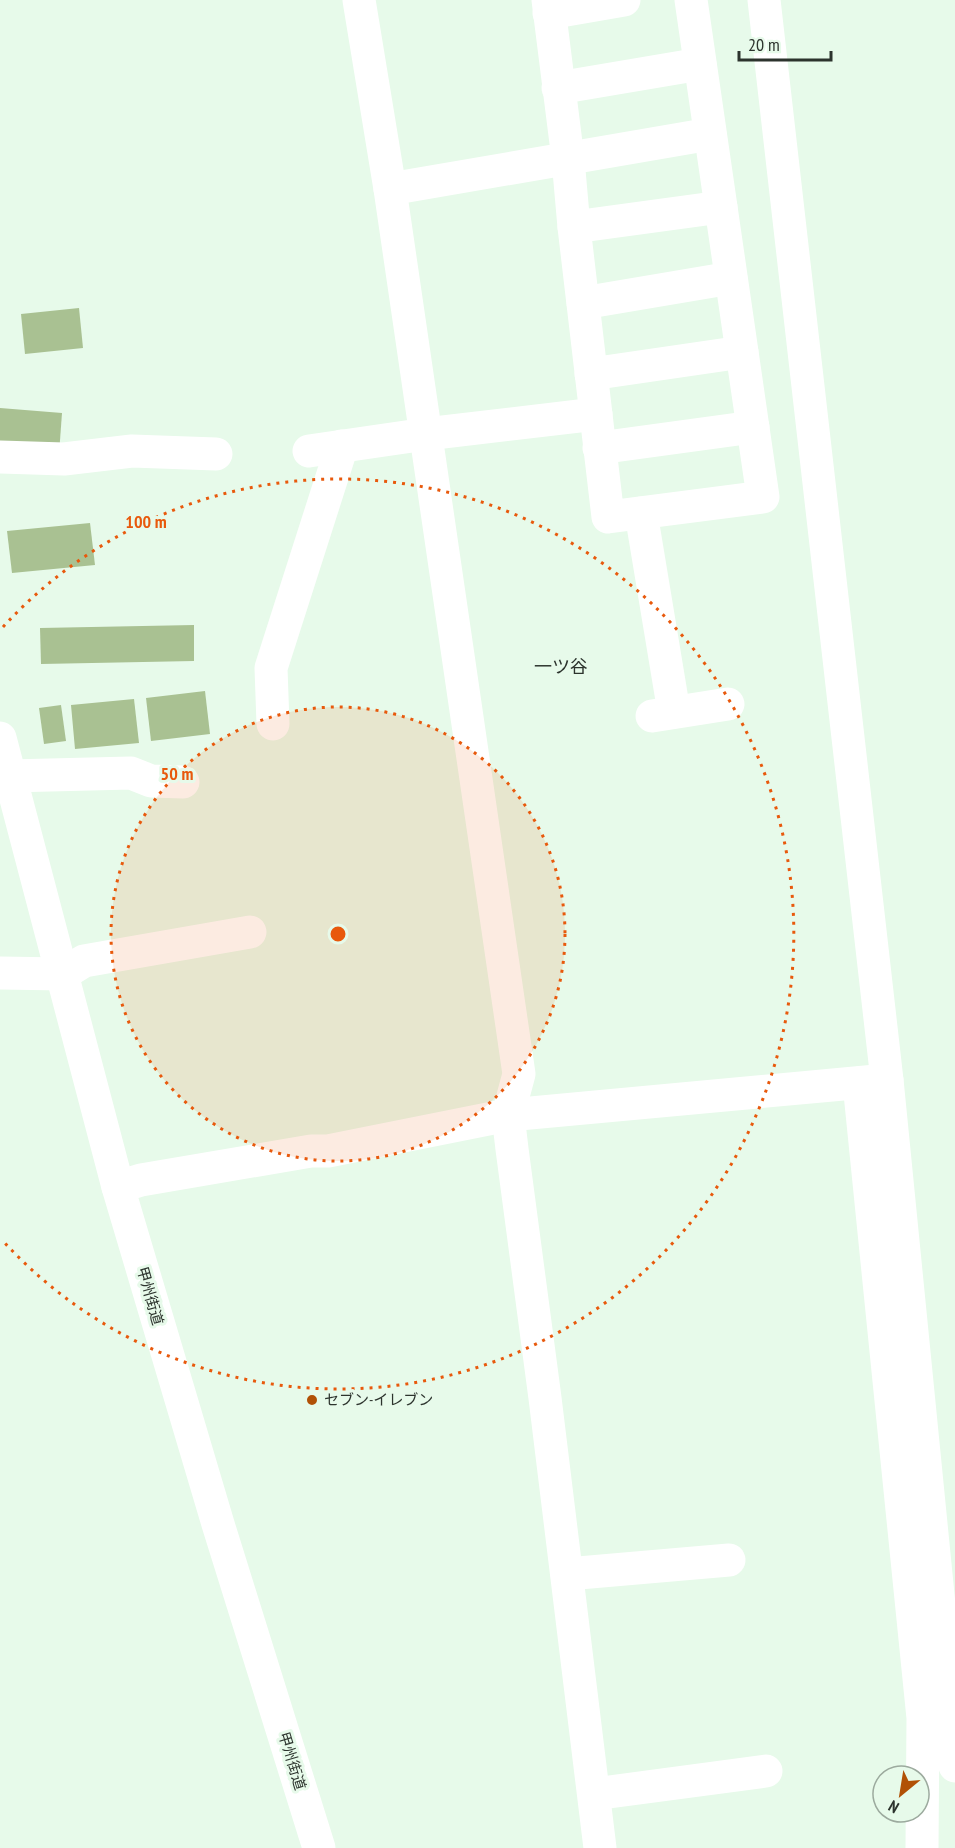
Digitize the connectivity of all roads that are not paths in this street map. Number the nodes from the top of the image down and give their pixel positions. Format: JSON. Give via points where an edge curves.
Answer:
{"nodes":[{"id":1,"x":359,"y":0,"type":"edge"},
{"id":2,"x":624,"y":0,"type":"edge"},
{"id":3,"x":691,"y":0,"type":"edge"},
{"id":4,"x":764,"y":0,"type":"edge"},
{"id":5,"x":549,"y":6,"type":"edge"},
{"id":6,"x":700,"y":64,"type":"junction"},
{"id":7,"x":558,"y":88,"type":"junction"},
{"id":8,"x":710,"y":134,"type":"junction"},
{"id":9,"x":568,"y":159,"type":"junction"},
{"id":10,"x":390,"y":189,"type":"junction"},
{"id":11,"x":721,"y":207,"type":"junction"},
{"id":12,"x":574,"y":227,"type":"junction"},
{"id":13,"x":731,"y":278,"type":"junction"},
{"id":14,"x":583,"y":303,"type":"junction"},
{"id":15,"x":742,"y":352,"type":"junction"},
{"id":16,"x":591,"y":374,"type":"junction"},
{"id":17,"x":596,"y":414,"type":"junction"},
{"id":18,"x":753,"y":428,"type":"junction"},
{"id":19,"x":426,"y":434,"type":"junction"},
{"id":20,"x":342,"y":446,"type":"junction"},
{"id":21,"x":599,"y":448,"type":"junction"},
{"id":22,"x":309,"y":451,"type":"dead end"},
{"id":23,"x":216,"y":454,"type":"dead end"},
{"id":24,"x":0,"y":457,"type":"edge"},
{"id":25,"x":641,"y":513,"type":"junction"},
{"id":26,"x":728,"y":704,"type":"dead end"},
{"id":27,"x":273,"y":724,"type":"dead end"},
{"id":28,"x":0,"y":738,"type":"edge"},
{"id":29,"x":9,"y":776,"type":"junction"},
{"id":30,"x":183,"y":782,"type":"dead end"},
{"id":31,"x":250,"y":932,"type":"dead end"},
{"id":32,"x":0,"y":973,"type":"edge"},
{"id":33,"x":63,"y":974,"type":"junction"},
{"id":34,"x":873,"y":1082,"type":"junction"},
{"id":35,"x":508,"y":1115,"type":"junction"},
{"id":36,"x":118,"y":1186,"type":"junction"},
{"id":37,"x":729,"y":1560,"type":"dead end"},
{"id":38,"x":567,"y":1574,"type":"junction"},
{"id":39,"x":955,"y":1766,"type":"edge"},
{"id":40,"x":766,"y":1771,"type":"dead end"},
{"id":41,"x":594,"y":1794,"type":"junction"},
{"id":42,"x":319,"y":1848,"type":"edge"},
{"id":43,"x":600,"y":1848,"type":"edge"},
{"id":44,"x":921,"y":1848,"type":"edge"}],
"edges":[{"from":1,"to":10,"type":"main road"},
{"from":2,"to":5,"type":"main road"},
{"from":3,"to":6,"type":"main road"},
{"from":4,"to":34,"type":"main road"},
{"from":5,"to":7,"type":"main road"},
{"from":6,"to":7,"type":"main road"},
{"from":6,"to":8,"type":"main road"},
{"from":7,"to":9,"type":"main road"},
{"from":8,"to":9,"type":"main road"},
{"from":8,"to":11,"type":"main road"},
{"from":9,"to":10,"type":"main road"},
{"from":9,"to":12,"type":"main road"},
{"from":10,"to":19,"type":"main road"},
{"from":11,"to":12,"type":"main road"},
{"from":11,"to":13,"type":"main road"},
{"from":12,"to":14,"type":"main road"},
{"from":13,"to":14,"type":"main road"},
{"from":13,"to":15,"type":"main road"},
{"from":14,"to":16,"type":"main road"},
{"from":15,"to":16,"type":"main road"},
{"from":15,"to":18,"type":"main road"},
{"from":16,"to":17,"type":"main road"},
{"from":17,"to":19,"type":"main road"},
{"from":17,"to":21,"type":"main road"},
{"from":18,"to":21,"type":"main road"},
{"from":18,"to":25,"type":"main road","via":[[763,497]]},
{"from":19,"to":20,"type":"main road"},
{"from":19,"to":35,"type":"main road","via":[[519,1074]]},
{"from":20,"to":22,"type":"main road"},
{"from":20,"to":27,"type":"main road","via":[[271,668]]},
{"from":21,"to":25,"type":"main road","via":[[608,517]]},
{"from":23,"to":24,"type":"main road","via":[[132,451],[64,459]]},
{"from":25,"to":26,"type":"main road","via":[[662,714]]},
{"from":28,"to":29,"type":"main road","name":"甲州街道"},
{"from":29,"to":30,"type":"main road","via":[[131,773],[151,781]]},
{"from":29,"to":33,"type":"main road","name":"甲州街道"},
{"from":31,"to":33,"type":"main road","via":[[84,961]]},
{"from":32,"to":33,"type":"main road"},
{"from":33,"to":36,"type":"main road","name":"甲州街道"},
{"from":34,"to":35,"type":"main road"},
{"from":34,"to":39,"type":"main road"},
{"from":34,"to":44,"type":"main road","via":[[922,1718]]},
{"from":35,"to":36,"type":"main road"},
{"from":35,"to":38,"type":"main road"},
{"from":36,"to":42,"type":"main road","name":"甲州街道"},
{"from":37,"to":38,"type":"main road"},
{"from":38,"to":41,"type":"main road"},
{"from":40,"to":41,"type":"main road"},
{"from":41,"to":43,"type":"main road"}]}
